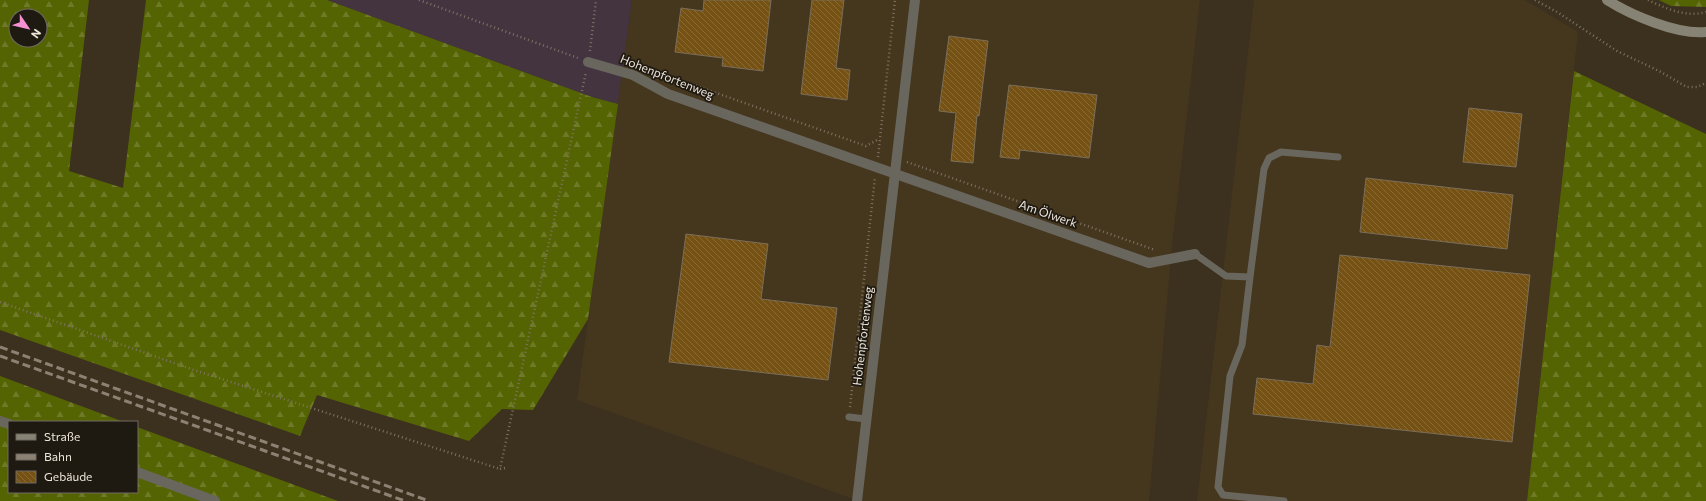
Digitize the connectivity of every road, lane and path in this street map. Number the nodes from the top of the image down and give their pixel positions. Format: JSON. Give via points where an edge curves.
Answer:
{"nodes":[{"id":1,"x":419,"y":0,"type":"edge"},
{"id":2,"x":596,"y":0,"type":"edge"},
{"id":3,"x":895,"y":0,"type":"edge"},
{"id":4,"x":915,"y":0,"type":"edge"},
{"id":5,"x":1535,"y":0,"type":"edge"},
{"id":6,"x":1607,"y":0,"type":"edge"},
{"id":7,"x":1648,"y":0,"type":"edge"},
{"id":8,"x":1706,"y":12,"type":"edge"},
{"id":9,"x":1706,"y":32,"type":"edge"},
{"id":10,"x":588,"y":62,"type":"junction"},
{"id":11,"x":653,"y":76,"type":"dead end"},
{"id":12,"x":1706,"y":83,"type":"edge"},
{"id":13,"x":879,"y":139,"type":"junction"},
{"id":14,"x":1338,"y":157,"type":"dead end"},
{"id":15,"x":877,"y":158,"type":"junction"},
{"id":16,"x":897,"y":158,"type":"junction"},
{"id":17,"x":876,"y":168,"type":"junction"},
{"id":18,"x":895,"y":174,"type":"junction"},
{"id":19,"x":1162,"y":250,"type":"dead end"},
{"id":20,"x":1195,"y":254,"type":"joint"},
{"id":21,"x":1250,"y":277,"type":"junction"},
{"id":22,"x":0,"y":302,"type":"edge"},
{"id":23,"x":848,"y":417,"type":"joint"},
{"id":24,"x":866,"y":419,"type":"junction"},
{"id":25,"x":505,"y":468,"type":"dead end"},
{"id":26,"x":500,"y":469,"type":"junction"},
{"id":27,"x":138,"y":472,"type":"edge"},
{"id":28,"x":215,"y":501,"type":"edge"},
{"id":29,"x":857,"y":501,"type":"edge"},
{"id":30,"x":1284,"y":501,"type":"edge"}],
"edges":[{"from":1,"to":10,"type":"path"},
{"from":2,"to":10,"type":"path"},
{"from":3,"to":13,"type":"path"},
{"from":4,"to":16,"type":"street","name":"Hohenpfortenweg"},
{"from":5,"to":12,"type":"path","via":[[1617,51],[1659,70],[1687,87],[1697,87]]},
{"from":6,"to":9,"type":"street","via":[[1623,10],[1660,25],[1699,33]]},
{"from":7,"to":8,"type":"path","via":[[1669,10],[1688,14]]},
{"from":10,"to":17,"type":"street","name":"Hohenpfortenweg","via":[[633,75],[668,94]]},
{"from":10,"to":26,"type":"path"},
{"from":11,"to":13,"type":"path","via":[[674,78],[866,146]]},
{"from":13,"to":15,"type":"path"},
{"from":14,"to":21,"type":"lane","via":[[1281,152],[1269,158],[1264,169]]},
{"from":15,"to":16,"type":"path"},
{"from":15,"to":17,"type":"path"},
{"from":16,"to":18,"type":"street","name":"Hohenpfortenweg"},
{"from":16,"to":19,"type":"path","via":[[1155,250]]},
{"from":17,"to":18,"type":"street","name":"Hohenpfortenweg"},
{"from":17,"to":23,"type":"path"},
{"from":18,"to":20,"type":"street","name":"Am Ölwerk","via":[[1149,263]]},
{"from":18,"to":24,"type":"street","name":"Hohenpfortenweg"},
{"from":20,"to":21,"type":"lane","via":[[1226,276]]},
{"from":21,"to":30,"type":"lane","via":[[1242,345],[1230,376],[1218,487],[1223,495]]},
{"from":22,"to":26,"type":"path","via":[[194,370]]},
{"from":23,"to":24,"type":"lane"},
{"from":24,"to":29,"type":"street","name":"Hohenpfortenweg"},
{"from":25,"to":26,"type":"path"},
{"from":27,"to":28,"type":"street"}]}
